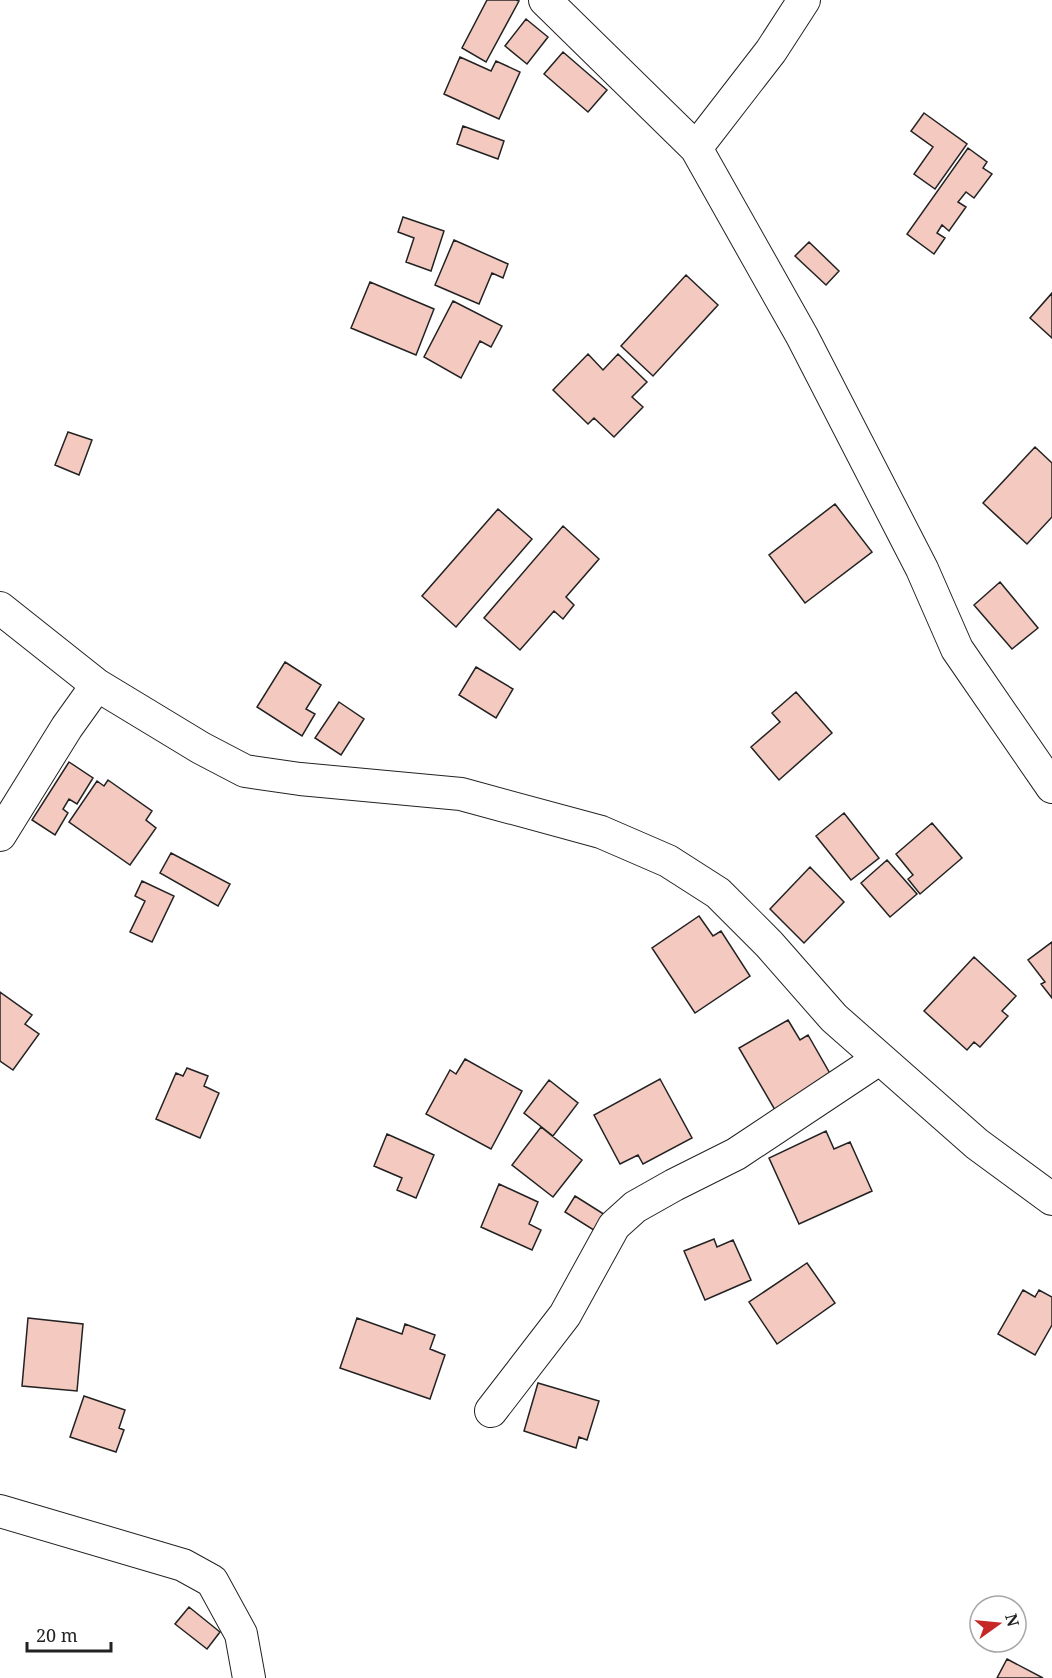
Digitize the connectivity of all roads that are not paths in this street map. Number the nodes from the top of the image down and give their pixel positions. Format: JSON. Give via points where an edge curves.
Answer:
{"nodes":[{"id":1,"x":545,"y":0,"type":"edge"},
{"id":2,"x":804,"y":0,"type":"edge"},
{"id":3,"x":696,"y":148,"type":"junction"},
{"id":4,"x":0,"y":608,"type":"edge"},
{"id":5,"x":97,"y":685,"type":"junction"},
{"id":6,"x":1052,"y":787,"type":"edge"},
{"id":7,"x":0,"y":835,"type":"edge"},
{"id":8,"x":879,"y":1059,"type":"junction"},
{"id":9,"x":1052,"y":1199,"type":"edge"},
{"id":10,"x":491,"y":1411,"type":"dead end"},
{"id":11,"x":0,"y":1511,"type":"edge"},
{"id":12,"x":249,"y":1678,"type":"edge"}],
"edges":[{"from":1,"to":3,"type":"street"},
{"from":2,"to":3,"type":"street","via":[[771,51]]},
{"from":3,"to":6,"type":"street","via":[[802,336],[922,569],[957,649]]},
{"from":4,"to":5,"type":"street"},
{"from":5,"to":7,"type":"street"},
{"from":5,"to":8,"type":"street","via":[[245,771],[461,794],[601,832],[668,861],[718,893],[834,1018]]},
{"from":8,"to":9,"type":"street","via":[[977,1143]]},
{"from":8,"to":10,"type":"street","via":[[735,1154],[635,1207],[614,1226],[565,1315]]},
{"from":11,"to":12,"type":"street","via":[[183,1565],[212,1581],[241,1634]]}]}
